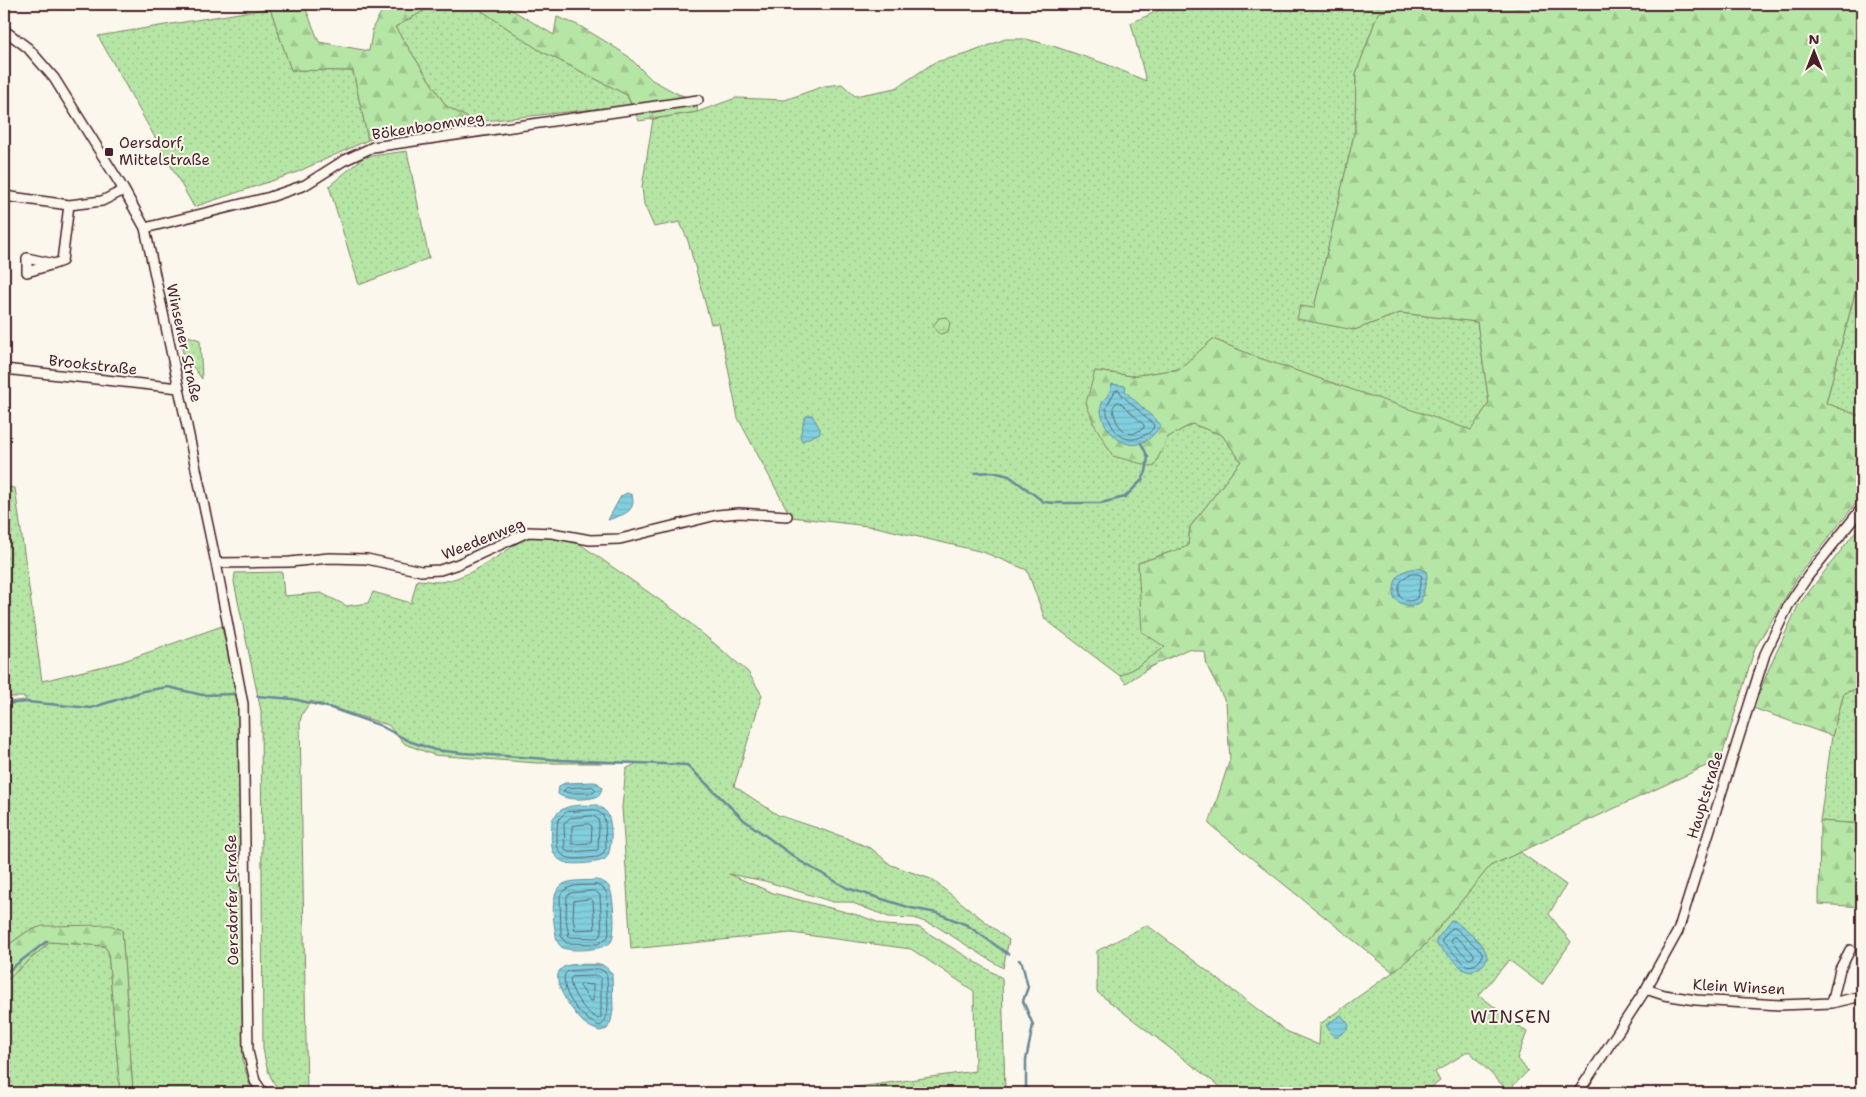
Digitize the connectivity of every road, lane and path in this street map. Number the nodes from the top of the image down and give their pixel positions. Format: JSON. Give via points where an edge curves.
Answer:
{"nodes":[{"id":1,"x":4,"y":30,"type":"edge"},
{"id":2,"x":698,"y":100,"type":"dead end"},
{"id":3,"x":124,"y":190,"type":"junction"},
{"id":4,"x":4,"y":196,"type":"edge"},
{"id":5,"x":69,"y":205,"type":"junction"},
{"id":6,"x":145,"y":228,"type":"junction"},
{"id":7,"x":54,"y":264,"type":"dead end"},
{"id":8,"x":4,"y":369,"type":"edge"},
{"id":9,"x":179,"y":388,"type":"junction"},
{"id":10,"x":1862,"y":508,"type":"edge"},
{"id":11,"x":787,"y":516,"type":"dead end"},
{"id":12,"x":216,"y":563,"type":"junction"},
{"id":13,"x":243,"y":704,"type":"joint"},
{"id":14,"x":1850,"y":950,"type":"dead end"},
{"id":15,"x":1646,"y":989,"type":"junction"},
{"id":16,"x":1862,"y":996,"type":"edge"},
{"id":17,"x":1832,"y":1002,"type":"junction"},
{"id":18,"x":263,"y":1093,"type":"edge"},
{"id":19,"x":1578,"y":1093,"type":"edge"}],
"edges":[{"from":1,"to":3,"type":"street","name":"Winsener Straße","via":[[28,48],[54,78]]},
{"from":2,"to":6,"type":"street","name":"Bökenboomweg","via":[[373,146],[305,185],[270,197]]},
{"from":3,"to":5,"type":"street","via":[[102,201]]},
{"from":3,"to":6,"type":"street","name":"Winsener Straße"},
{"from":4,"to":5,"type":"street"},
{"from":5,"to":7,"type":"street","via":[[62,262]]},
{"from":6,"to":9,"type":"street","name":"Winsener Straße"},
{"from":8,"to":9,"type":"street","name":"Brookstraße"},
{"from":9,"to":12,"type":"street","name":"Winsener Straße"},
{"from":10,"to":15,"type":"street","name":"Hauptstraße","via":[[1788,606],[1765,654],[1678,930]]},
{"from":11,"to":12,"type":"street","name":"Weedenweg","via":[[717,515],[605,540],[528,532],[440,570],[421,571],[366,559]]},
{"from":12,"to":13,"type":"street","name":"Winsener Straße"},
{"from":13,"to":18,"type":"street","name":"Oersdorfer Straße","via":[[248,1051],[255,1081]]},
{"from":14,"to":17,"type":"street","via":[[1840,969]]},
{"from":15,"to":17,"type":"street","name":"Klein Winsen","via":[[1696,1000],[1780,1005]]},
{"from":15,"to":19,"type":"street","name":"Hauptstraße"},
{"from":16,"to":17,"type":"street","name":"Klein Winsen"}]}
